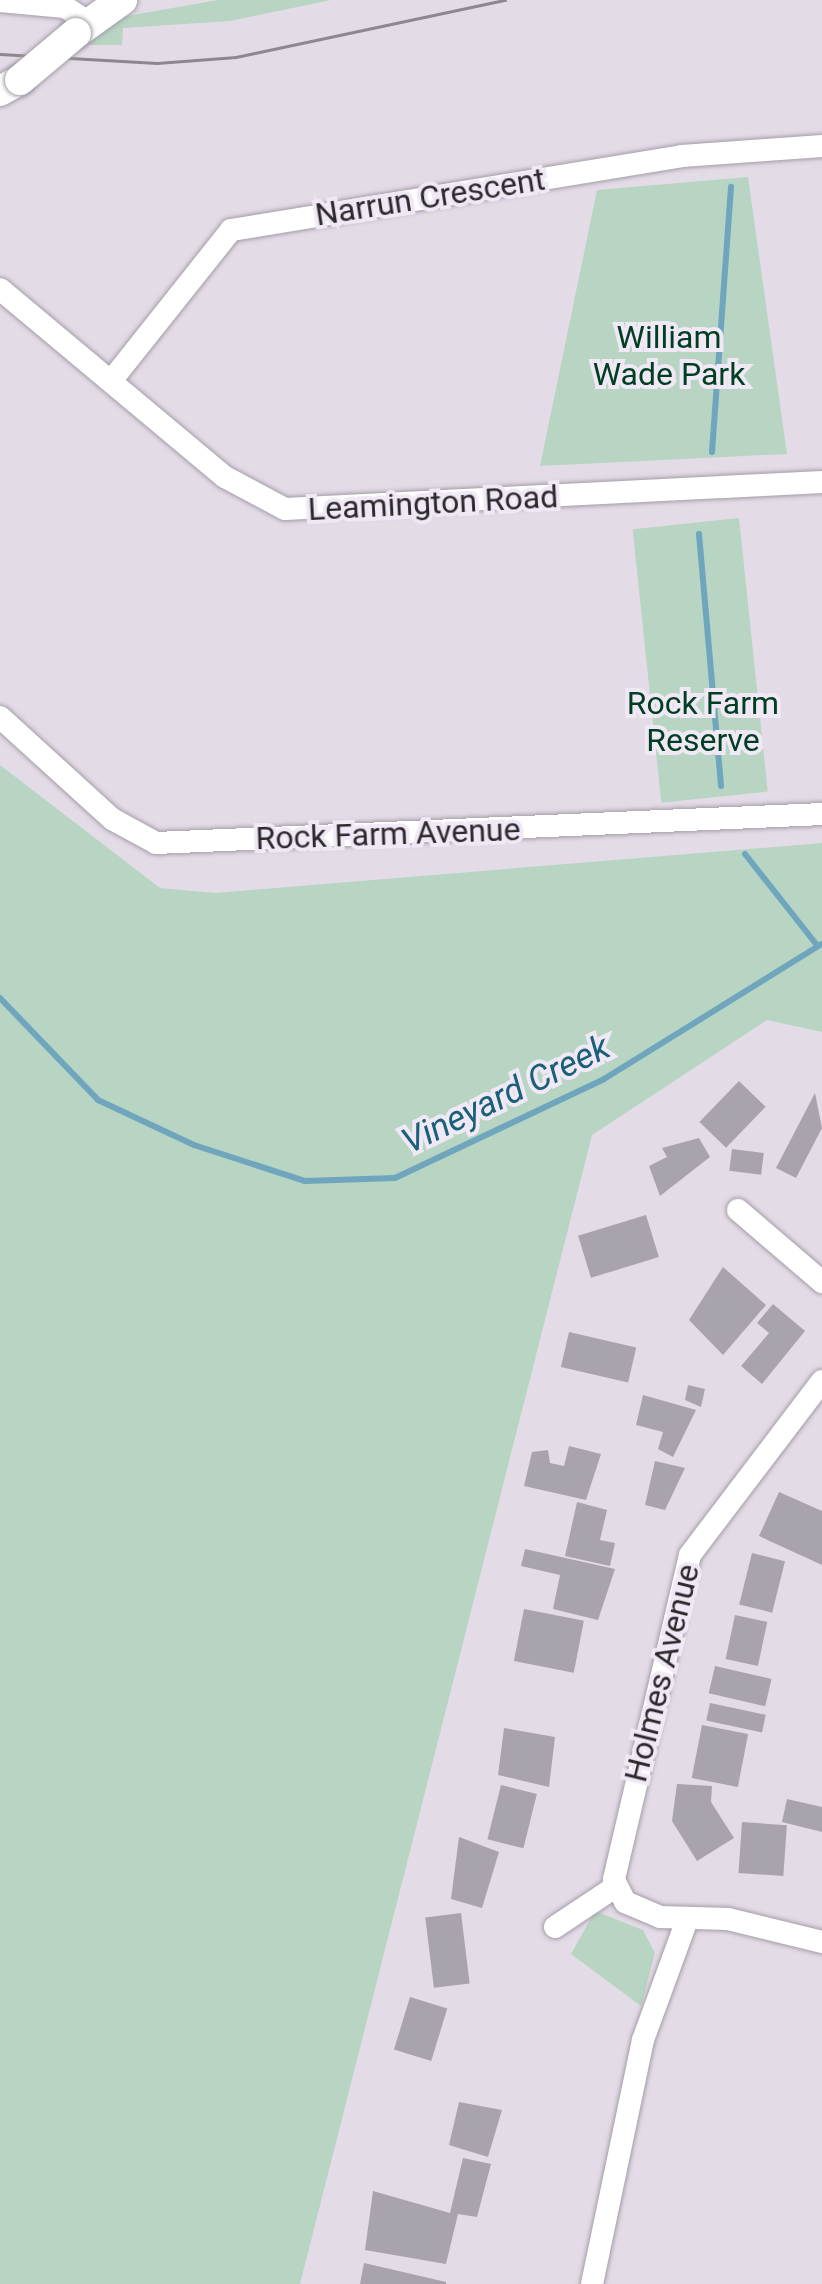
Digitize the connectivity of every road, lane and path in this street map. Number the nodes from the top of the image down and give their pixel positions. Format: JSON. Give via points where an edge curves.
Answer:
{"nodes":[{"id":1,"x":122,"y":0,"type":"edge"},
{"id":2,"x":0,"y":1,"type":"edge"},
{"id":3,"x":82,"y":28,"type":"junction"},
{"id":4,"x":10,"y":85,"type":"edge"},
{"id":5,"x":822,"y":146,"type":"edge"},
{"id":6,"x":0,"y":289,"type":"edge"},
{"id":7,"x":110,"y":381,"type":"junction"},
{"id":8,"x":822,"y":482,"type":"edge"},
{"id":9,"x":0,"y":718,"type":"edge"},
{"id":10,"x":822,"y":814,"type":"edge"},
{"id":11,"x":738,"y":1210,"type":"dead end"},
{"id":12,"x":822,"y":1282,"type":"edge"},
{"id":13,"x":822,"y":1381,"type":"edge"},
{"id":14,"x":614,"y":1887,"type":"junction"},
{"id":15,"x":687,"y":1920,"type":"junction"},
{"id":16,"x":555,"y":1927,"type":"dead end"},
{"id":17,"x":822,"y":1942,"type":"edge"},
{"id":18,"x":592,"y":2284,"type":"edge"}],
"edges":[{"from":1,"to":3,"type":"main road"},
{"from":2,"to":3,"type":"street","via":[[65,7]]},
{"from":3,"to":4,"type":"main road","bridge":true},
{"from":5,"to":7,"type":"street","name":"Narrun Crescent","via":[[682,156],[238,228],[218,240]]},
{"from":6,"to":7,"type":"street","name":"Leamington Road"},
{"from":7,"to":8,"type":"street","name":"Leamington Road","via":[[225,477],[285,508]]},
{"from":9,"to":10,"type":"street","name":"Rock Farm Avenue","via":[[112,819],[156,843]]},
{"from":11,"to":12,"type":"street"},
{"from":13,"to":14,"type":"street","name":"Holmes Avenue","via":[[690,1555]]},
{"from":14,"to":15,"type":"street","via":[[633,1907]]},
{"from":14,"to":16,"type":"street"},
{"from":15,"to":17,"type":"street","via":[[728,1919]]},
{"from":15,"to":18,"type":"street","via":[[640,2050]]}]}
